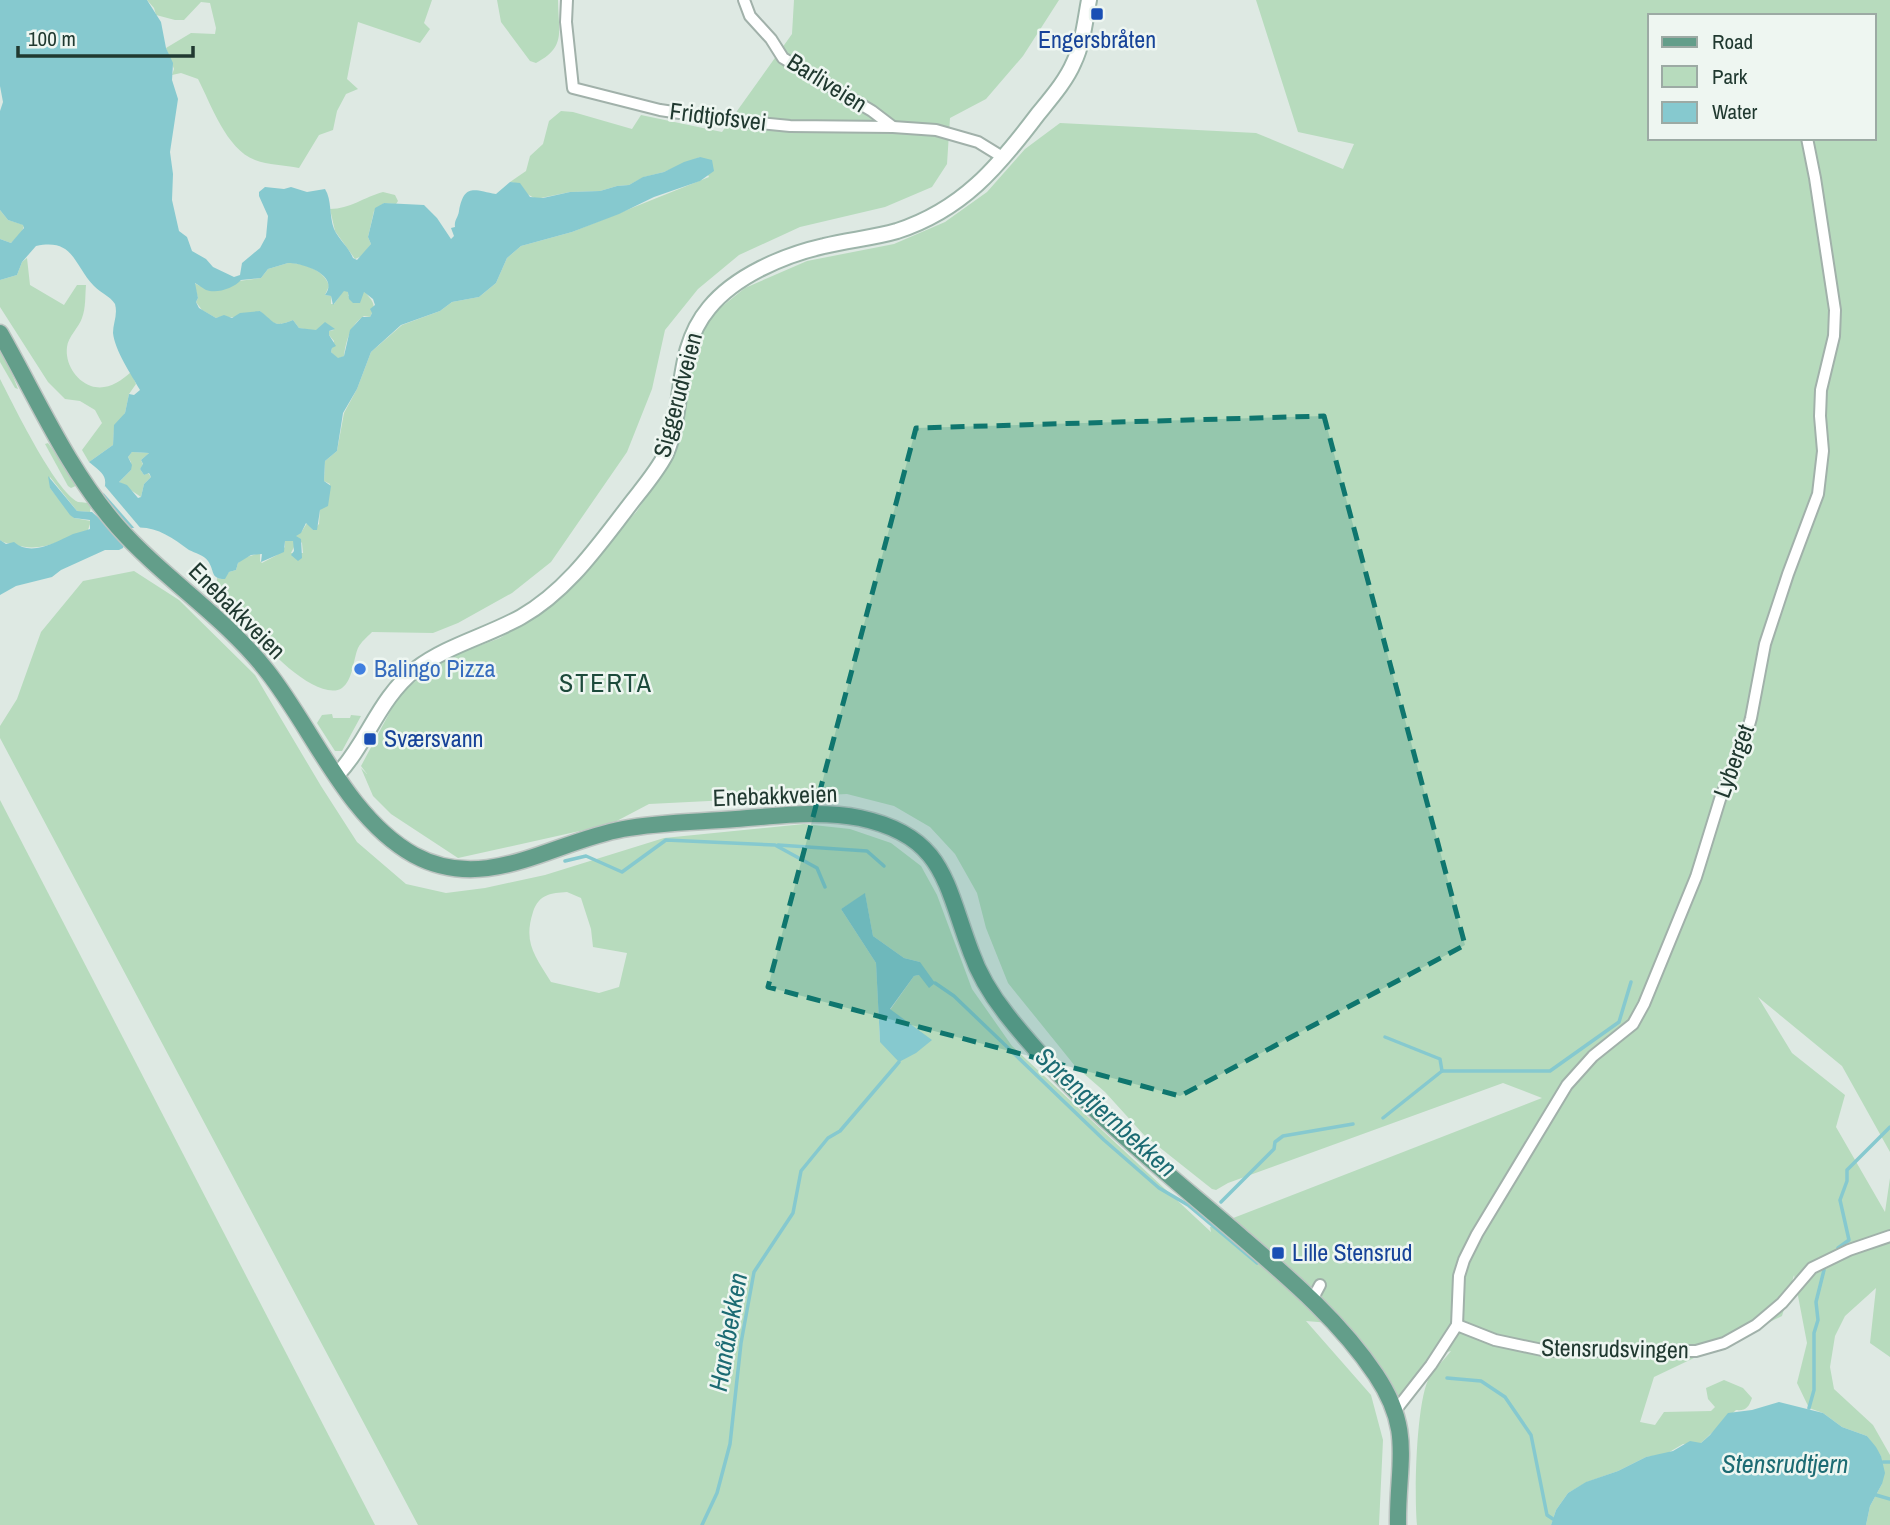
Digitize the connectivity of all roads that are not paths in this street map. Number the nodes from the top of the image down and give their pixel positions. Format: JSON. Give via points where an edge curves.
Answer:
{"nodes":[{"id":1,"x":567,"y":0,"type":"edge"},
{"id":2,"x":744,"y":0,"type":"edge"},
{"id":3,"x":1089,"y":0,"type":"edge"},
{"id":4,"x":893,"y":127,"type":"junction"},
{"id":5,"x":1807,"y":140,"type":"edge"},
{"id":6,"x":1004,"y":158,"type":"junction"},
{"id":7,"x":0,"y":333,"type":"edge"},
{"id":8,"x":337,"y":775,"type":"junction"},
{"id":9,"x":1890,"y":1236,"type":"edge"},
{"id":10,"x":1320,"y":1285,"type":"dead end"},
{"id":11,"x":1312,"y":1300,"type":"junction"},
{"id":12,"x":1457,"y":1325,"type":"junction"},
{"id":13,"x":1395,"y":1411,"type":"junction"},
{"id":14,"x":1398,"y":1525,"type":"edge"}],
"edges":[{"from":1,"to":4,"type":"street","name":"Fridtjofsvei","via":[[573,88],[660,110],[727,120],[800,127]]},
{"from":2,"to":4,"type":"street","name":"Barliveien","via":[[750,16],[783,58]]},
{"from":3,"to":6,"type":"main road","name":"Siggerudveien","via":[[1072,66]]},
{"from":4,"to":6,"type":"street","name":"Fridtjofsvei","via":[[955,134]]},
{"from":5,"to":12,"type":"street","name":"Lyberget","via":[[1835,310],[1821,390],[1823,465],[1818,494],[1770,628],[1744,743],[1644,1004],[1633,1024],[1593,1056],[1567,1085],[1477,1234],[1459,1276]]},
{"from":6,"to":8,"type":"main road","name":"Siggerudveien","via":[[975,188],[929,217],[895,231],[796,255],[748,276],[717,299],[701,318],[687,348],[666,454],[592,553],[529,612],[435,656],[407,677],[384,702]]},
{"from":7,"to":8,"type":"main road","name":"Enebakkveien","via":[[78,473],[120,530],[255,656]]},
{"from":8,"to":11,"type":"main road","name":"Enebakkveien","via":[[375,823],[402,847],[431,863],[467,870],[510,866],[606,833],[664,824],[839,815],[872,821],[902,834],[939,865],[978,969],[1024,1035],[1113,1126]]},
{"from":9,"to":12,"type":"street","name":"Stensrudsvingen","via":[[1812,1268],[1756,1325],[1724,1343],[1696,1351],[1547,1351],[1495,1340]]},
{"from":10,"to":11,"type":"street"},
{"from":11,"to":13,"type":"main road","name":"Enebakkveien","via":[[1368,1364]]},
{"from":12,"to":13,"type":"street"},
{"from":13,"to":14,"type":"main road","name":"Enebakkveien","via":[[1402,1443]]}]}
